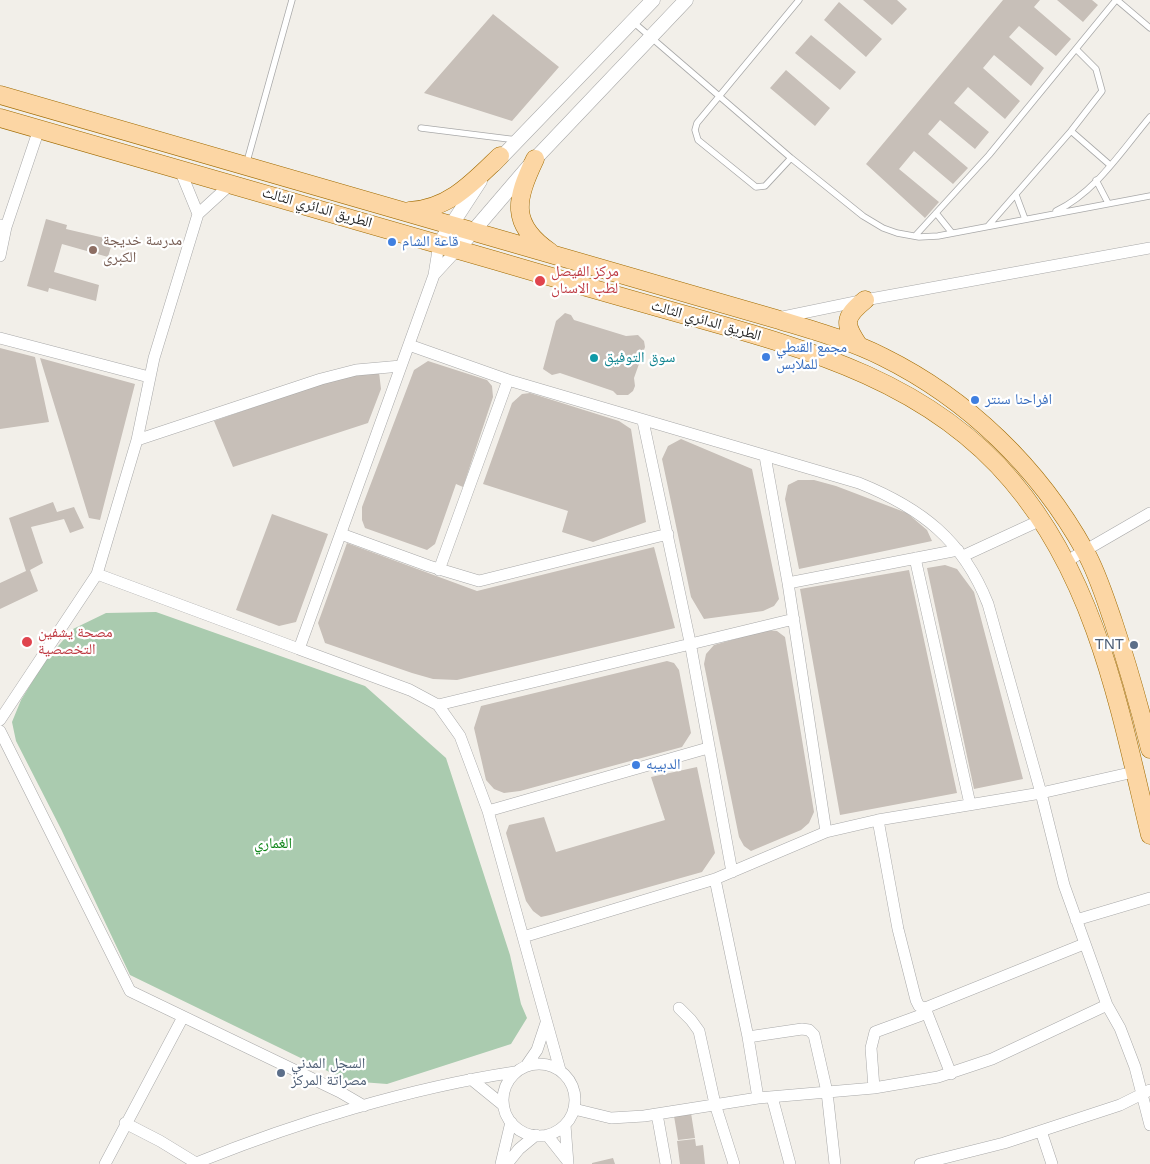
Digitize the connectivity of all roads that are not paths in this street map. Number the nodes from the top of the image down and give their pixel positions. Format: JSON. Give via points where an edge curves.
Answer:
{"nodes":[{"id":1,"x":292,"y":0,"type":"edge"},
{"id":2,"x":653,"y":0,"type":"edge"},
{"id":3,"x":686,"y":0,"type":"edge"},
{"id":4,"x":799,"y":0,"type":"edge"},
{"id":5,"x":1117,"y":0,"type":"edge"},
{"id":6,"x":632,"y":21,"type":"junction"},
{"id":7,"x":1150,"y":28,"type":"edge"},
{"id":8,"x":651,"y":37,"type":"junction"},
{"id":9,"x":1076,"y":49,"type":"junction"},
{"id":10,"x":0,"y":95,"type":"edge"},
{"id":11,"x":720,"y":96,"type":"junction"},
{"id":12,"x":1150,"y":117,"type":"edge"},
{"id":13,"x":0,"y":118,"type":"edge"},
{"id":14,"x":421,"y":128,"type":"dead end"},
{"id":15,"x":39,"y":129,"type":"junction"},
{"id":16,"x":1071,"y":131,"type":"junction"},
{"id":17,"x":517,"y":140,"type":"junction"},
{"id":18,"x":500,"y":156,"type":"junction"},
{"id":19,"x":791,"y":158,"type":"junction"},
{"id":20,"x":535,"y":159,"type":"junction"},
{"id":21,"x":1110,"y":164,"type":"junction"},
{"id":22,"x":245,"y":167,"type":"junction"},
{"id":23,"x":180,"y":170,"type":"junction"},
{"id":24,"x":1096,"y":180,"type":"junction"},
{"id":25,"x":232,"y":183,"type":"junction"},
{"id":26,"x":1016,"y":195,"type":"junction"},
{"id":27,"x":1150,"y":196,"type":"edge"},
{"id":28,"x":1108,"y":202,"type":"junction"},
{"id":29,"x":400,"y":211,"type":"junction"},
{"id":30,"x":936,"y":213,"type":"junction"},
{"id":31,"x":198,"y":214,"type":"junction"},
{"id":32,"x":1048,"y":215,"type":"junction"},
{"id":33,"x":1025,"y":219,"type":"junction"},
{"id":34,"x":451,"y":225,"type":"junction"},
{"id":35,"x":3,"y":226,"type":"edge"},
{"id":36,"x":988,"y":226,"type":"junction"},
{"id":37,"x":471,"y":232,"type":"junction"},
{"id":38,"x":952,"y":233,"type":"junction"},
{"id":39,"x":915,"y":236,"type":"junction"},
{"id":40,"x":439,"y":244,"type":"junction"},
{"id":41,"x":1150,"y":248,"type":"edge"},
{"id":42,"x":457,"y":250,"type":"junction"},
{"id":43,"x":0,"y":256,"type":"edge"},
{"id":44,"x":558,"y":258,"type":"junction"},
{"id":45,"x":434,"y":275,"type":"junction"},
{"id":46,"x":865,"y":300,"type":"junction"},
{"id":47,"x":776,"y":319,"type":"junction"},
{"id":48,"x":0,"y":338,"type":"edge"},
{"id":49,"x":409,"y":345,"type":"junction"},
{"id":50,"x":859,"y":346,"type":"junction"},
{"id":51,"x":401,"y":366,"type":"junction"},
{"id":52,"x":149,"y":377,"type":"junction"},
{"id":53,"x":508,"y":380,"type":"junction"},
{"id":54,"x":643,"y":421,"type":"junction"},
{"id":55,"x":137,"y":440,"type":"junction"},
{"id":56,"x":765,"y":456,"type":"junction"},
{"id":57,"x":1150,"y":513,"type":"edge"},
{"id":58,"x":1041,"y":520,"type":"junction"},
{"id":59,"x":341,"y":534,"type":"junction"},
{"id":60,"x":668,"y":534,"type":"junction"},
{"id":61,"x":1085,"y":551,"type":"junction"},
{"id":62,"x":961,"y":553,"type":"junction"},
{"id":63,"x":915,"y":558,"type":"junction"},
{"id":64,"x":1067,"y":561,"type":"junction"},
{"id":65,"x":440,"y":570,"type":"junction"},
{"id":66,"x":97,"y":574,"type":"junction"},
{"id":67,"x":788,"y":584,"type":"junction"},
{"id":68,"x":794,"y":619,"type":"junction"},
{"id":69,"x":690,"y":642,"type":"junction"},
{"id":70,"x":299,"y":649,"type":"junction"},
{"id":71,"x":438,"y":705,"type":"junction"},
{"id":72,"x":0,"y":720,"type":"edge"},
{"id":73,"x":0,"y":731,"type":"edge"},
{"id":74,"x":708,"y":748,"type":"junction"},
{"id":75,"x":1150,"y":749,"type":"edge"},
{"id":76,"x":1134,"y":772,"type":"junction"},
{"id":77,"x":1041,"y":793,"type":"junction"},
{"id":78,"x":970,"y":804,"type":"junction"},
{"id":79,"x":488,"y":811,"type":"junction"},
{"id":80,"x":878,"y":820,"type":"junction"},
{"id":81,"x":826,"y":832,"type":"junction"},
{"id":82,"x":1150,"y":835,"type":"edge"},
{"id":83,"x":732,"y":872,"type":"junction"},
{"id":84,"x":715,"y":879,"type":"junction"},
{"id":85,"x":1150,"y":898,"type":"edge"},
{"id":86,"x":1076,"y":920,"type":"junction"},
{"id":87,"x":523,"y":937,"type":"junction"},
{"id":88,"x":1084,"y":944,"type":"junction"},
{"id":89,"x":1107,"y":1005,"type":"junction"},
{"id":90,"x":679,"y":1008,"type":"dead end"},
{"id":91,"x":926,"y":1011,"type":"junction"},
{"id":92,"x":183,"y":1017,"type":"junction"},
{"id":93,"x":546,"y":1021,"type":"junction"},
{"id":94,"x":748,"y":1038,"type":"junction"},
{"id":95,"x":526,"y":1066,"type":"junction"},
{"id":96,"x":560,"y":1070,"type":"junction"},
{"id":97,"x":515,"y":1072,"type":"junction"},
{"id":98,"x":951,"y":1074,"type":"junction"},
{"id":99,"x":470,"y":1079,"type":"junction"},
{"id":100,"x":874,"y":1088,"type":"junction"},
{"id":101,"x":827,"y":1092,"type":"junction"},
{"id":102,"x":1146,"y":1092,"type":"edge"},
{"id":103,"x":772,"y":1097,"type":"junction"},
{"id":104,"x":758,"y":1098,"type":"junction"},
{"id":105,"x":715,"y":1104,"type":"junction"},
{"id":106,"x":503,"y":1105,"type":"junction"},
{"id":107,"x":364,"y":1106,"type":"junction"},
{"id":108,"x":574,"y":1109,"type":"junction"},
{"id":109,"x":657,"y":1114,"type":"junction"},
{"id":110,"x":511,"y":1122,"type":"junction"},
{"id":111,"x":125,"y":1123,"type":"junction"},
{"id":112,"x":565,"y":1125,"type":"junction"},
{"id":113,"x":1150,"y":1125,"type":"edge"},
{"id":114,"x":1041,"y":1131,"type":"junction"},
{"id":115,"x":541,"y":1135,"type":"junction"},
{"id":116,"x":567,"y":1162,"type":"edge"},
{"id":117,"x":105,"y":1164,"type":"edge"},
{"id":118,"x":196,"y":1164,"type":"edge"},
{"id":119,"x":501,"y":1164,"type":"edge"},
{"id":120,"x":506,"y":1164,"type":"edge"},
{"id":121,"x":666,"y":1164,"type":"edge"},
{"id":122,"x":734,"y":1164,"type":"edge"},
{"id":123,"x":790,"y":1164,"type":"edge"},
{"id":124,"x":836,"y":1164,"type":"edge"},
{"id":125,"x":920,"y":1164,"type":"edge"},
{"id":126,"x":1052,"y":1164,"type":"edge"}],
"edges":[{"from":1,"to":22,"type":"lane"},
{"from":2,"to":6,"type":"street"},
{"from":3,"to":8,"type":"street"},
{"from":4,"to":11,"type":"lane"},
{"from":5,"to":7,"type":"lane"},
{"from":5,"to":9,"type":"lane"},
{"from":6,"to":8,"type":"lane"},
{"from":6,"to":17,"type":"street"},
{"from":8,"to":11,"type":"lane"},
{"from":8,"to":20,"type":"street"},
{"from":9,"to":16,"type":"lane","via":[[1096,69],[1102,91]]},
{"from":9,"to":30,"type":"lane"},
{"from":10,"to":22,"type":"main road","name":"الطريق الدائري الثالث"},
{"from":11,"to":19,"type":"lane"},
{"from":11,"to":19,"type":"lane","via":[[697,122],[698,140],[761,188]]},
{"from":12,"to":21,"type":"lane"},
{"from":13,"to":15,"type":"main road","name":"الطريق الدائري الثالث"},
{"from":14,"to":17,"type":"lane"},
{"from":15,"to":23,"type":"main road","name":"الطريق الدائري الثالث"},
{"from":15,"to":35,"type":"street"},
{"from":16,"to":21,"type":"lane"},
{"from":16,"to":26,"type":"lane"},
{"from":17,"to":18,"type":"street"},
{"from":18,"to":29,"type":"main road","via":[[449,200],[420,210]]},
{"from":18,"to":34,"type":"street"},
{"from":19,"to":39,"type":"lane","via":[[873,222],[891,231]]},
{"from":20,"to":37,"type":"street"},
{"from":20,"to":44,"type":"main road","via":[[520,194],[520,217],[533,238]]},
{"from":21,"to":24,"type":"lane"},
{"from":22,"to":29,"type":"main road","name":"الطريق الدائري الثالث"},
{"from":23,"to":25,"type":"main road","name":"الطريق الدائري الثالث"},
{"from":23,"to":31,"type":"street"},
{"from":24,"to":28,"type":"lane"},
{"from":24,"to":32,"type":"lane","via":[[1076,199]]},
{"from":25,"to":31,"type":"street"},
{"from":25,"to":40,"type":"main road","name":"الطريق الدائري الثالث"},
{"from":26,"to":33,"type":"lane"},
{"from":26,"to":36,"type":"lane"},
{"from":27,"to":28,"type":"lane"},
{"from":28,"to":32,"type":"lane"},
{"from":29,"to":34,"type":"main road","name":"الطريق الدائري الثالث"},
{"from":30,"to":38,"type":"lane"},
{"from":30,"to":39,"type":"lane"},
{"from":31,"to":52,"type":"street"},
{"from":32,"to":33,"type":"lane"},
{"from":33,"to":36,"type":"lane"},
{"from":34,"to":37,"type":"main road","name":"الطريق الدائري الثالث"},
{"from":34,"to":40,"type":"street"},
{"from":35,"to":43,"type":"street"},
{"from":36,"to":38,"type":"lane"},
{"from":37,"to":42,"type":"street"},
{"from":37,"to":44,"type":"main road","name":"الطريق الدائري الثالث"},
{"from":38,"to":39,"type":"lane"},
{"from":40,"to":42,"type":"main road","name":"الطريق الدائري الثالث"},
{"from":40,"to":45,"type":"street"},
{"from":41,"to":46,"type":"street"},
{"from":42,"to":45,"type":"street"},
{"from":42,"to":58,"type":"main road","name":"الطريق الدائري الثالث","via":[[737,330],[869,374],[913,398],[958,429],[1012,481]]},
{"from":44,"to":47,"type":"main road","name":"الطريق الدائري الثالث"},
{"from":45,"to":49,"type":"street"},
{"from":46,"to":47,"type":"street"},
{"from":46,"to":50,"type":"main road","via":[[847,322]]},
{"from":47,"to":50,"type":"main road","name":"الطريق الدائري الثالث"},
{"from":48,"to":52,"type":"street"},
{"from":49,"to":51,"type":"street"},
{"from":49,"to":53,"type":"street"},
{"from":50,"to":61,"type":"main road","name":"الطريق الدائري الثالث","via":[[930,383],[992,431],[1034,476]]},
{"from":51,"to":55,"type":"street","via":[[356,370],[321,379]]},
{"from":51,"to":59,"type":"street"},
{"from":52,"to":55,"type":"street"},
{"from":53,"to":54,"type":"street"},
{"from":53,"to":65,"type":"street"},
{"from":54,"to":56,"type":"street"},
{"from":54,"to":60,"type":"street"},
{"from":55,"to":66,"type":"street"},
{"from":56,"to":62,"type":"street","via":[[884,493],[934,524]]},
{"from":56,"to":67,"type":"street"},
{"from":57,"to":61,"type":"street"},
{"from":58,"to":62,"type":"street"},
{"from":58,"to":64,"type":"main road","name":"الطريق الدائري الثالث"},
{"from":59,"to":65,"type":"street"},
{"from":59,"to":70,"type":"street"},
{"from":60,"to":65,"type":"street","via":[[479,581]]},
{"from":60,"to":69,"type":"street"},
{"from":61,"to":64,"type":"street"},
{"from":61,"to":75,"type":"main road","name":"الطريق الدائري الثالث","via":[[1106,600],[1134,683]]},
{"from":62,"to":63,"type":"street"},
{"from":62,"to":77,"type":"street","via":[[978,578],[988,604]]},
{"from":63,"to":67,"type":"street"},
{"from":63,"to":78,"type":"street"},
{"from":64,"to":76,"type":"main road","name":"الطريق الدائري الثالث","via":[[1098,637]]},
{"from":66,"to":70,"type":"street"},
{"from":66,"to":72,"type":"street"},
{"from":67,"to":68,"type":"street"},
{"from":68,"to":69,"type":"street"},
{"from":68,"to":81,"type":"street"},
{"from":69,"to":71,"type":"street"},
{"from":69,"to":74,"type":"street"},
{"from":70,"to":71,"type":"street","via":[[410,690]]},
{"from":71,"to":79,"type":"street","via":[[460,736]]},
{"from":73,"to":92,"type":"street","via":[[130,991]]},
{"from":74,"to":79,"type":"street"},
{"from":74,"to":83,"type":"street"},
{"from":76,"to":77,"type":"street"},
{"from":76,"to":82,"type":"main road","name":"الطريق الدائري الثالث"},
{"from":77,"to":78,"type":"street"},
{"from":77,"to":86,"type":"street"},
{"from":78,"to":80,"type":"street"},
{"from":79,"to":87,"type":"street"},
{"from":80,"to":81,"type":"street"},
{"from":80,"to":91,"type":"street","via":[[907,966],[916,1000]]},
{"from":81,"to":83,"type":"street"},
{"from":83,"to":84,"type":"street"},
{"from":84,"to":87,"type":"street"},
{"from":84,"to":94,"type":"street"},
{"from":85,"to":86,"type":"street"},
{"from":86,"to":88,"type":"street"},
{"from":87,"to":93,"type":"street"},
{"from":88,"to":89,"type":"street"},
{"from":88,"to":91,"type":"street"},
{"from":89,"to":98,"type":"street","via":[[992,1059]]},
{"from":89,"to":102,"type":"street"},
{"from":90,"to":105,"type":"street","via":[[699,1031]]},
{"from":91,"to":98,"type":"street"},
{"from":91,"to":100,"type":"street","via":[[875,1032],[871,1048]]},
{"from":92,"to":107,"type":"street"},
{"from":92,"to":111,"type":"street"},
{"from":93,"to":95,"type":"street","via":[[537,1050]]},
{"from":93,"to":96,"type":"street"},
{"from":94,"to":101,"type":"street","via":[[802,1028],[809,1030],[814,1035]]},
{"from":94,"to":104,"type":"street"},
{"from":95,"to":96,"type":"street","via":[[538,1063]]},
{"from":95,"to":97,"type":"street"},
{"from":96,"to":108,"type":"street","via":[[573,1088]]},
{"from":97,"to":99,"type":"street"},
{"from":97,"to":106,"type":"street","via":[[503,1093]]},
{"from":98,"to":100,"type":"street"},
{"from":99,"to":106,"type":"street"},
{"from":99,"to":107,"type":"street"},
{"from":100,"to":101,"type":"street"},
{"from":101,"to":103,"type":"street"},
{"from":101,"to":124,"type":"street"},
{"from":102,"to":113,"type":"street"},
{"from":102,"to":114,"type":"street","via":[[1120,1106]]},
{"from":103,"to":104,"type":"street"},
{"from":103,"to":123,"type":"street"},
{"from":104,"to":105,"type":"street"},
{"from":105,"to":109,"type":"street"},
{"from":105,"to":122,"type":"street"},
{"from":106,"to":110,"type":"street"},
{"from":107,"to":118,"type":"street"},
{"from":108,"to":109,"type":"street","via":[[611,1118]]},
{"from":108,"to":112,"type":"street"},
{"from":109,"to":121,"type":"street"},
{"from":110,"to":115,"type":"street","via":[[525,1133]]},
{"from":110,"to":119,"type":"street"},
{"from":111,"to":117,"type":"street"},
{"from":111,"to":118,"type":"street"},
{"from":112,"to":115,"type":"street"},
{"from":112,"to":116,"type":"street"},
{"from":114,"to":125,"type":"street"},
{"from":114,"to":126,"type":"street"},
{"from":115,"to":116,"type":"street"},
{"from":115,"to":120,"type":"street","via":[[519,1149]]}]}
